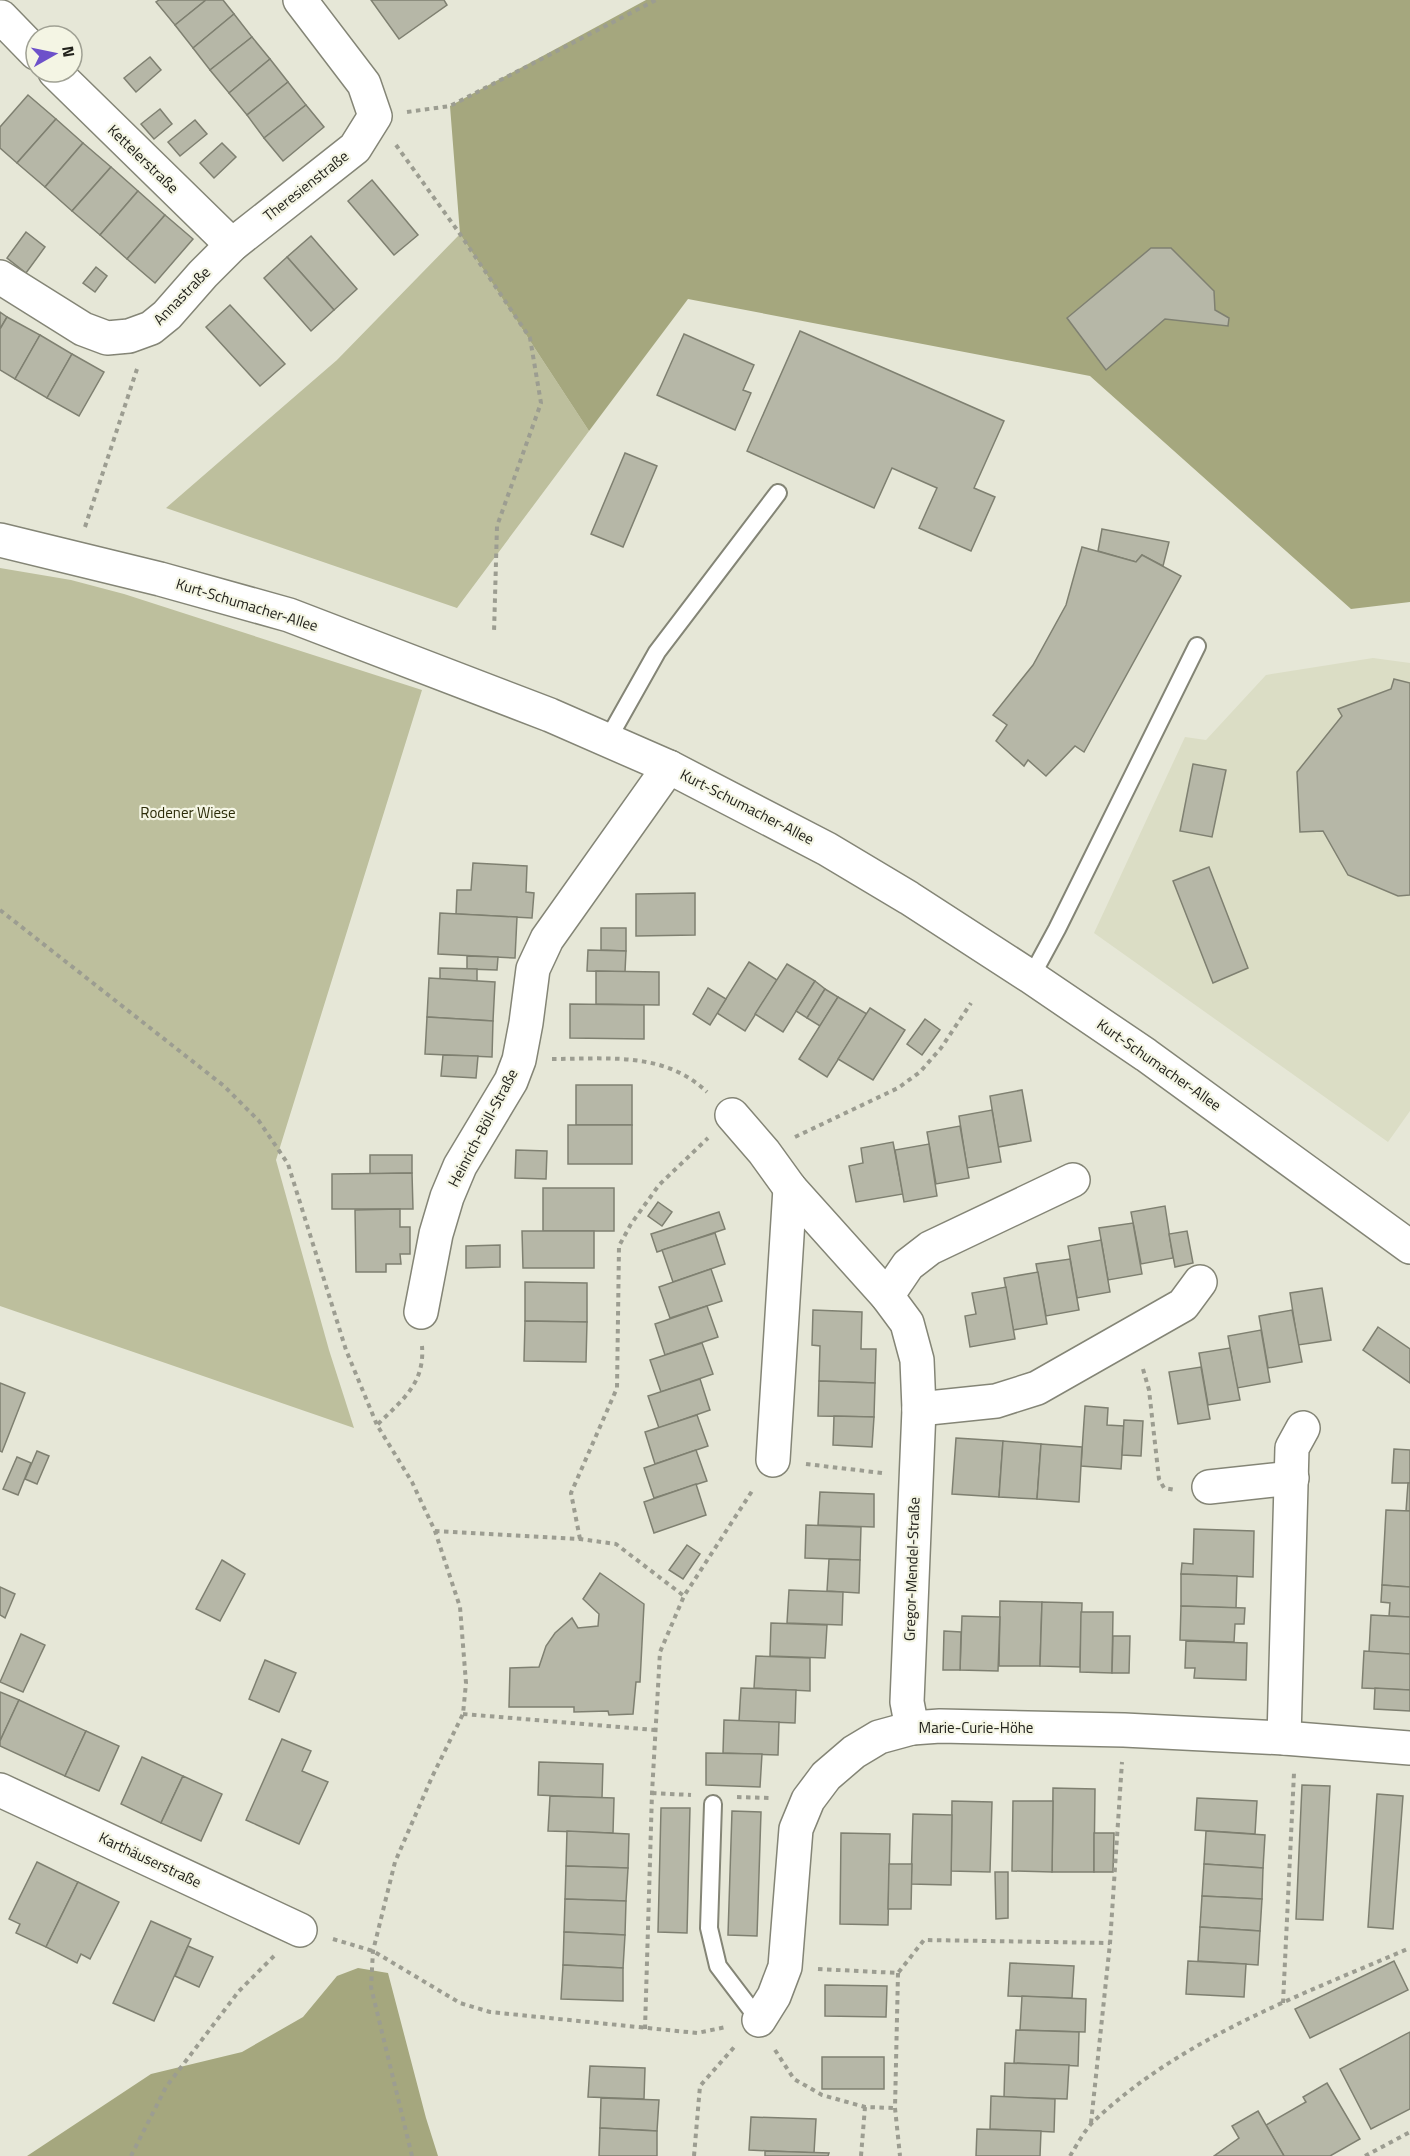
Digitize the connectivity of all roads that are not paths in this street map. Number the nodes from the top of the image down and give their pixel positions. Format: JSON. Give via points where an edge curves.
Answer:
{"nodes":[{"id":1,"x":300,"y":0,"type":"edge"},
{"id":2,"x":6,"y":12,"type":"edge"},
{"id":3,"x":24,"y":37,"type":"edge"},
{"id":4,"x":67,"y":84,"type":"edge"},
{"id":5,"x":232,"y":245,"type":"junction"},
{"id":6,"x":0,"y":277,"type":"edge"},
{"id":7,"x":778,"y":493,"type":"dead end"},
{"id":8,"x":0,"y":540,"type":"edge"},
{"id":9,"x":1197,"y":646,"type":"dead end"},
{"id":10,"x":608,"y":740,"type":"junction"},
{"id":11,"x":669,"y":766,"type":"junction"},
{"id":12,"x":1030,"y":977,"type":"junction"},
{"id":13,"x":732,"y":1115,"type":"road end"},
{"id":14,"x":1073,"y":1180,"type":"dead end"},
{"id":15,"x":790,"y":1188,"type":"junction"},
{"id":16,"x":1410,"y":1247,"type":"edge"},
{"id":17,"x":1200,"y":1282,"type":"dead end"},
{"id":18,"x":888,"y":1296,"type":"junction"},
{"id":19,"x":421,"y":1312,"type":"road end"},
{"id":20,"x":919,"y":1409,"type":"junction"},
{"id":21,"x":1303,"y":1428,"type":"dead end"},
{"id":22,"x":773,"y":1460,"type":"road end"},
{"id":23,"x":1292,"y":1478,"type":"junction"},
{"id":24,"x":1209,"y":1487,"type":"road end"},
{"id":25,"x":912,"y":1728,"type":"junction"},
{"id":26,"x":1290,"y":1738,"type":"junction"},
{"id":27,"x":1410,"y":1748,"type":"edge"},
{"id":28,"x":0,"y":1790,"type":"edge"},
{"id":29,"x":713,"y":1804,"type":"dead end"},
{"id":30,"x":300,"y":1930,"type":"road end"},
{"id":31,"x":759,"y":2020,"type":"joint"}],
"edges":[{"from":1,"to":5,"type":"street","name":"Theresienstraße","via":[[364,84],[375,116],[355,148]]},
{"from":2,"to":3,"type":"street"},
{"from":4,"to":5,"type":"street","name":"Kettelerstraße"},
{"from":5,"to":6,"type":"street","name":"Annastraße","via":[[167,315],[151,328],[129,336],[107,338],[83,329]]},
{"from":7,"to":10,"type":"lane","via":[[657,652]]},
{"from":8,"to":10,"type":"street","name":"Kurt-Schumacher-Allee","via":[[289,615]]},
{"from":9,"to":12,"type":"lane"},
{"from":10,"to":11,"type":"street","name":"Kurt-Schumacher-Allee"},
{"from":11,"to":12,"type":"street","name":"Kurt-Schumacher-Allee","via":[[827,849]]},
{"from":11,"to":19,"type":"street","name":"Heinrich-Böll-Straße","via":[[547,939],[533,969],[519,1060],[447,1197]]},
{"from":12,"to":16,"type":"street","name":"Kurt-Schumacher-Allee","via":[[1146,1054]]},
{"from":13,"to":15,"type":"street","name":"Gregor-Mendel-Straße"},
{"from":14,"to":18,"type":"street","via":[[930,1248],[908,1265]]},
{"from":15,"to":18,"type":"street","name":"Gregor-Mendel-Straße"},
{"from":15,"to":22,"type":"street"},
{"from":17,"to":20,"type":"street","via":[[1183,1305],[1037,1388],[996,1401]]},
{"from":18,"to":20,"type":"street","name":"Gregor-Mendel-Straße","via":[[907,1323],[917,1360]]},
{"from":20,"to":25,"type":"street","name":"Gregor-Mendel-Straße","via":[[907,1702]]},
{"from":21,"to":23,"type":"street","via":[[1292,1448]]},
{"from":23,"to":24,"type":"street"},
{"from":23,"to":26,"type":"street"},
{"from":25,"to":26,"type":"street","name":"Marie-Curie-Höhe","via":[[1124,1730]]},
{"from":25,"to":31,"type":"street","name":"Marie-Curie-Höhe","via":[[879,1737],[854,1752],[826,1776],[808,1800],[796,1828],[785,1967]]},
{"from":26,"to":27,"type":"street","name":"Marie-Curie-Höhe"},
{"from":28,"to":30,"type":"street","name":"Karthäuserstraße"},
{"from":29,"to":31,"type":"lane","via":[[710,1928],[718,1966]]}]}
